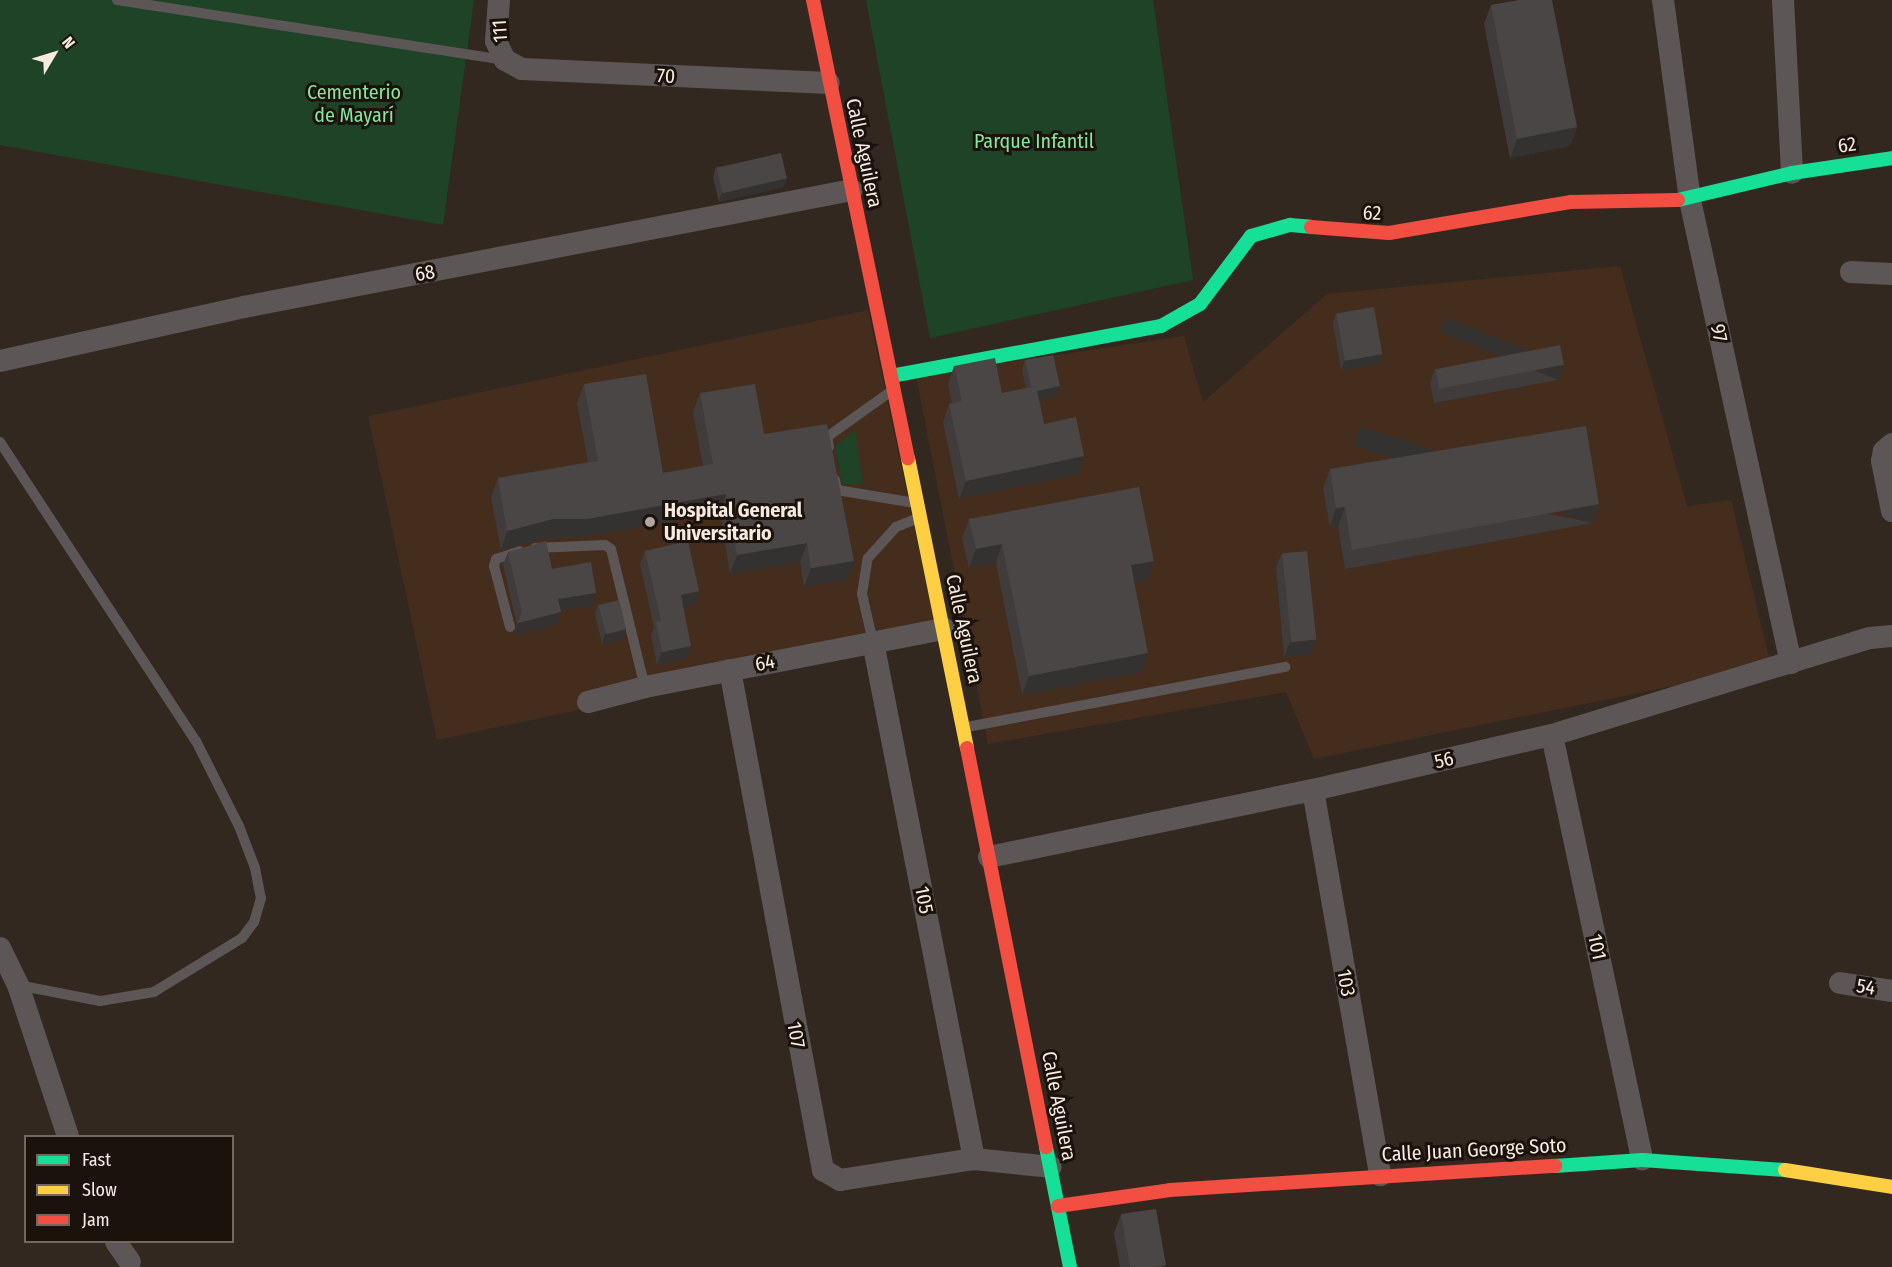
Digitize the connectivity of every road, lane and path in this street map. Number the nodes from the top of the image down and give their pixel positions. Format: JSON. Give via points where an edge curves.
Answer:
{"nodes":[{"id":1,"x":117,"y":0,"type":"edge"},
{"id":2,"x":499,"y":0,"type":"edge"},
{"id":3,"x":813,"y":0,"type":"edge"},
{"id":4,"x":1663,"y":0,"type":"edge"},
{"id":5,"x":1783,"y":0,"type":"edge"},
{"id":6,"x":505,"y":60,"type":"junction"},
{"id":7,"x":829,"y":83,"type":"junction"},
{"id":8,"x":1892,"y":158,"type":"edge"},
{"id":9,"x":1792,"y":173,"type":"junction"},
{"id":10,"x":852,"y":190,"type":"junction"},
{"id":11,"x":1690,"y":200,"type":"junction"},
{"id":12,"x":1851,"y":272,"type":"dead end"},
{"id":13,"x":1892,"y":274,"type":"edge"},
{"id":14,"x":0,"y":361,"type":"edge"},
{"id":15,"x":892,"y":382,"type":"junction"},
{"id":16,"x":0,"y":442,"type":"edge"},
{"id":17,"x":1888,"y":448,"type":"edge"},
{"id":18,"x":919,"y":510,"type":"junction"},
{"id":19,"x":1892,"y":511,"type":"edge"},
{"id":20,"x":510,"y":627,"type":"dead end"},
{"id":21,"x":944,"y":629,"type":"junction"},
{"id":22,"x":1892,"y":636,"type":"edge"},
{"id":23,"x":873,"y":642,"type":"junction"},
{"id":24,"x":1791,"y":663,"type":"junction"},
{"id":25,"x":1286,"y":667,"type":"dead end"},
{"id":26,"x":729,"y":670,"type":"junction"},
{"id":27,"x":645,"y":687,"type":"junction"},
{"id":28,"x":588,"y":702,"type":"dead end"},
{"id":29,"x":964,"y":728,"type":"junction"},
{"id":30,"x":1552,"y":735,"type":"junction"},
{"id":31,"x":1313,"y":790,"type":"junction"},
{"id":32,"x":989,"y":856,"type":"junction"},
{"id":33,"x":0,"y":948,"type":"edge"},
{"id":34,"x":1840,"y":983,"type":"dead end"},
{"id":35,"x":18,"y":985,"type":"junction"},
{"id":36,"x":1892,"y":992,"type":"edge"},
{"id":37,"x":67,"y":1135,"type":"edge"},
{"id":38,"x":974,"y":1159,"type":"junction"},
{"id":39,"x":1642,"y":1160,"type":"junction"},
{"id":40,"x":1051,"y":1167,"type":"junction"},
{"id":41,"x":1380,"y":1175,"type":"junction"},
{"id":42,"x":1892,"y":1187,"type":"edge"},
{"id":43,"x":1058,"y":1206,"type":"junction"},
{"id":44,"x":117,"y":1243,"type":"edge"},
{"id":45,"x":130,"y":1262,"type":"dead end"},
{"id":46,"x":1070,"y":1267,"type":"edge"}],
"edges":[{"from":1,"to":6,"type":"lane"},
{"from":2,"to":6,"type":"street","name":"111","via":[[496,41]]},
{"from":3,"to":7,"type":"street","name":"Calle Aguilera"},
{"from":4,"to":11,"type":"street","name":"97"},
{"from":5,"to":9,"type":"street"},
{"from":6,"to":7,"type":"street","name":"70","via":[[522,69]]},
{"from":7,"to":10,"type":"street","name":"Calle Aguilera"},
{"from":8,"to":9,"type":"street","name":"62"},
{"from":9,"to":11,"type":"street","name":"62"},
{"from":10,"to":14,"type":"street","name":"68","via":[[244,307]]},
{"from":10,"to":15,"type":"street","name":"Calle Aguilera"},
{"from":11,"to":15,"type":"street","name":"62","via":[[1571,202],[1389,233],[1290,225],[1273,228],[1245,243],[1200,304],[1161,326]]},
{"from":11,"to":24,"type":"street","name":"97"},
{"from":12,"to":13,"type":"street"},
{"from":15,"to":18,"type":"street","name":"Calle Aguilera"},
{"from":15,"to":18,"type":"lane","via":[[827,437],[837,490]]},
{"from":16,"to":35,"type":"lane","via":[[196,741],[239,826],[255,868],[261,898],[254,922],[242,938],[154,992],[100,1001]]},
{"from":17,"to":19,"type":"street","via":[[1882,461]]},
{"from":18,"to":21,"type":"street","name":"Calle Aguilera"},
{"from":18,"to":23,"type":"lane","via":[[896,527],[868,558],[862,594]]},
{"from":20,"to":27,"type":"lane","via":[[494,566],[496,559],[548,545],[605,545],[611,549]]},
{"from":21,"to":23,"type":"street","name":"64"},
{"from":21,"to":29,"type":"street","name":"Calle Aguilera"},
{"from":22,"to":24,"type":"street","name":"56"},
{"from":23,"to":26,"type":"street","name":"64"},
{"from":23,"to":38,"type":"street","name":"105"},
{"from":24,"to":30,"type":"street","name":"56"},
{"from":25,"to":29,"type":"lane"},
{"from":26,"to":27,"type":"street","name":"64"},
{"from":26,"to":38,"type":"street","name":"107","via":[[824,1170],[830,1177],[848,1179]]},
{"from":27,"to":28,"type":"street","name":"64"},
{"from":29,"to":32,"type":"street","name":"Calle Aguilera"},
{"from":30,"to":31,"type":"street","name":"56"},
{"from":30,"to":39,"type":"street","name":"101"},
{"from":31,"to":32,"type":"street","name":"56"},
{"from":31,"to":41,"type":"street","name":"103"},
{"from":32,"to":40,"type":"street","name":"Calle Aguilera"},
{"from":33,"to":35,"type":"street"},
{"from":34,"to":36,"type":"street","name":"54"},
{"from":35,"to":37,"type":"street"},
{"from":38,"to":40,"type":"street","name":"107"},
{"from":39,"to":41,"type":"street","name":"Calle Juan George Soto"},
{"from":39,"to":42,"type":"street","name":"Calle Juan George Soto","via":[[1801,1171]]},
{"from":40,"to":43,"type":"street","name":"Calle Aguilera"},
{"from":41,"to":43,"type":"street","name":"Calle Juan George Soto","via":[[1170,1190]]},
{"from":43,"to":46,"type":"street","name":"Calle Aguilera"},
{"from":44,"to":45,"type":"street"}]}
